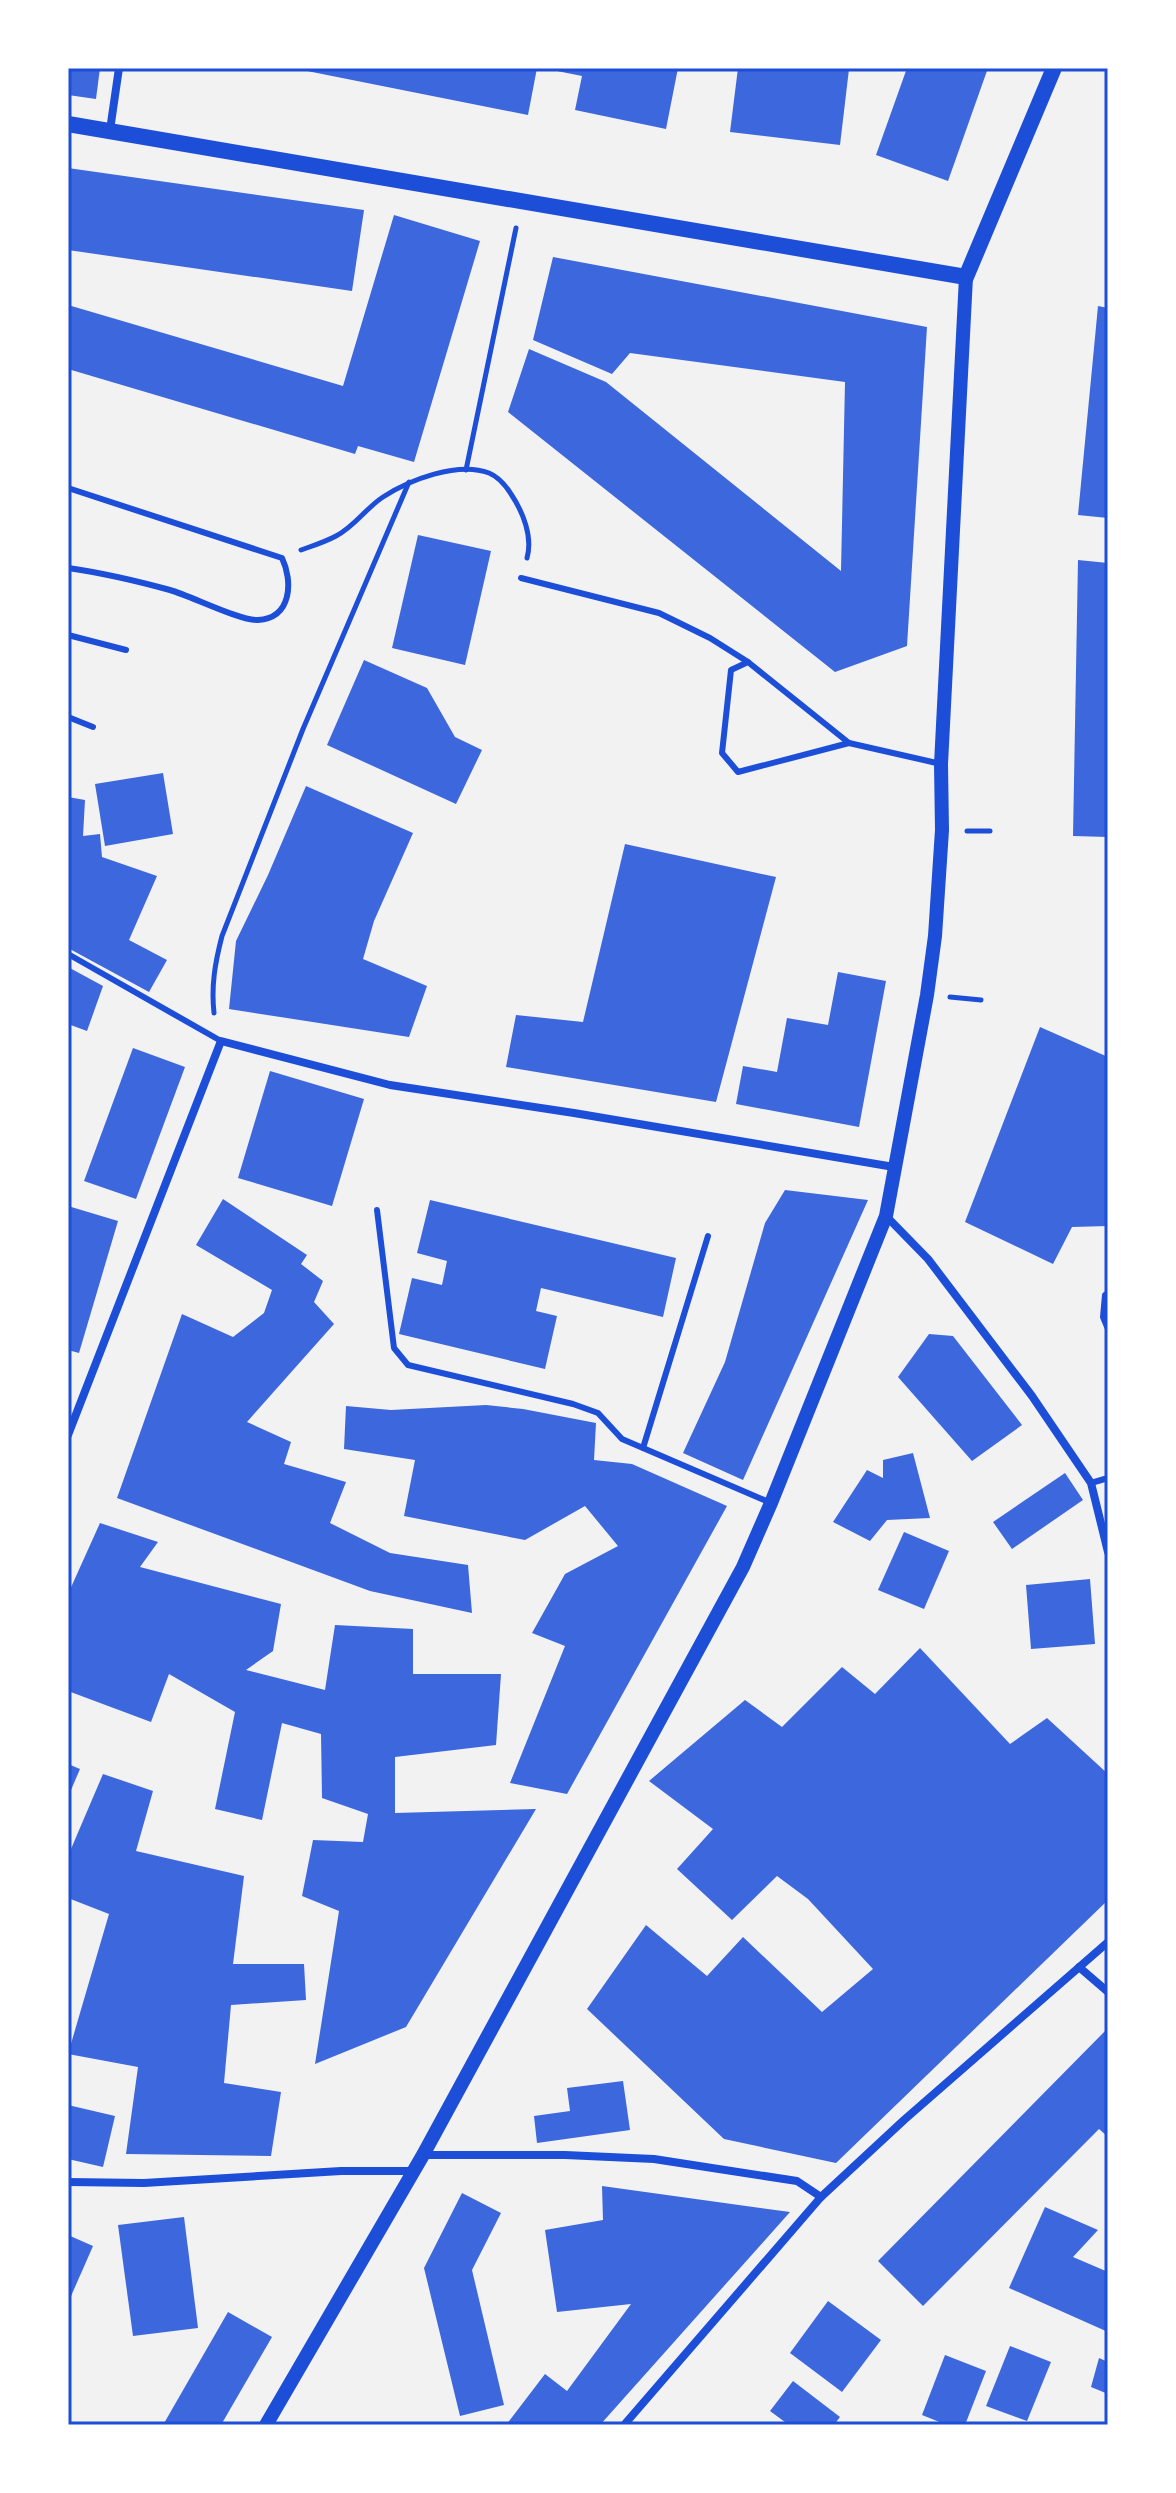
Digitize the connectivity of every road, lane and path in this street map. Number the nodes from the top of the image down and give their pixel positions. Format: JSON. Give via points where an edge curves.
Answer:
{"nodes":[{"id":1,"x":119,"y":68,"type":"edge"},
{"id":2,"x":1054,"y":68,"type":"edge"},
{"id":3,"x":68,"y":124,"type":"edge"},
{"id":4,"x":109,"y":131,"type":"junction"},
{"id":5,"x":521,"y":201,"type":"junction"},
{"id":6,"x":966,"y":277,"type":"junction"},
{"id":7,"x":466,"y":470,"type":"junction"},
{"id":8,"x":409,"y":482,"type":"junction"},
{"id":9,"x":68,"y":488,"type":"edge"},
{"id":10,"x":282,"y":558,"type":"junction"},
{"id":11,"x":68,"y":568,"type":"edge"},
{"id":12,"x":521,"y":578,"type":"joint"},
{"id":13,"x":68,"y":635,"type":"edge"},
{"id":14,"x":126,"y":650,"type":"dead end"},
{"id":15,"x":748,"y":662,"type":"junction"},
{"id":16,"x":68,"y":717,"type":"edge"},
{"id":17,"x":93,"y":727,"type":"dead end"},
{"id":18,"x":849,"y":743,"type":"junction"},
{"id":19,"x":941,"y":764,"type":"junction"},
{"id":20,"x":68,"y":954,"type":"edge"},
{"id":21,"x":221,"y":1041,"type":"junction"},
{"id":22,"x":894,"y":1167,"type":"junction"},
{"id":23,"x":377,"y":1210,"type":"dead end"},
{"id":24,"x":886,"y":1216,"type":"junction"},
{"id":25,"x":708,"y":1236,"type":"dead end"},
{"id":26,"x":1108,"y":1293,"type":"edge"},
{"id":27,"x":1108,"y":1329,"type":"edge"},
{"id":28,"x":68,"y":1435,"type":"edge"},
{"id":29,"x":643,"y":1448,"type":"junction"},
{"id":30,"x":1108,"y":1478,"type":"edge"},
{"id":31,"x":1091,"y":1483,"type":"junction"},
{"id":32,"x":771,"y":1503,"type":"junction"},
{"id":33,"x":1108,"y":1552,"type":"edge"},
{"id":34,"x":1108,"y":1942,"type":"edge"},
{"id":35,"x":1079,"y":1967,"type":"junction"},
{"id":36,"x":1108,"y":1992,"type":"edge"},
{"id":37,"x":423,"y":2155,"type":"junction"},
{"id":38,"x":413,"y":2171,"type":"junction"},
{"id":39,"x":68,"y":2182,"type":"edge"},
{"id":40,"x":821,"y":2197,"type":"junction"},
{"id":41,"x":266,"y":2425,"type":"edge"},
{"id":42,"x":624,"y":2425,"type":"edge"}],
"edges":[{"from":1,"to":4,"type":"street"},
{"from":2,"to":6,"type":"main road"},
{"from":3,"to":4,"type":"main road"},
{"from":4,"to":5,"type":"main road"},
{"from":5,"to":6,"type":"main road"},
{"from":5,"to":7,"type":"path"},
{"from":6,"to":19,"type":"street"},
{"from":7,"to":8,"type":"path"},
{"from":7,"to":12,"type":"path","via":[[497,478],[520,507],[529,553]]},
{"from":8,"to":10,"type":"path","via":[[381,498],[338,536]]},
{"from":8,"to":21,"type":"path","via":[[222,936],[212,990]]},
{"from":9,"to":10,"type":"lane"},
{"from":10,"to":11,"type":"lane","via":[[289,573],[284,604],[277,613],[257,620],[173,591]]},
{"from":12,"to":15,"type":"lane","via":[[659,613]]},
{"from":13,"to":14,"type":"lane"},
{"from":15,"to":18,"type":"lane"},
{"from":15,"to":18,"type":"lane","via":[[731,670],[722,753],[738,772]]},
{"from":16,"to":17,"type":"lane"},
{"from":18,"to":19,"type":"lane"},
{"from":19,"to":22,"type":"street","via":[[935,936]]},
{"from":20,"to":21,"type":"lane"},
{"from":21,"to":22,"type":"street","via":[[390,1085]]},
{"from":21,"to":28,"type":"street"},
{"from":22,"to":24,"type":"street"},
{"from":23,"to":29,"type":"lane","via":[[394,1348],[408,1365],[573,1404],[598,1413],[622,1439]]},
{"from":24,"to":31,"type":"street","via":[[928,1259]]},
{"from":24,"to":32,"type":"street"},
{"from":25,"to":29,"type":"lane"},
{"from":26,"to":27,"type":"lane","via":[[1103,1317]]},
{"from":29,"to":32,"type":"lane"},
{"from":30,"to":31,"type":"lane"},
{"from":31,"to":33,"type":"street"},
{"from":32,"to":37,"type":"street","via":[[743,1567]]},
{"from":34,"to":35,"type":"street"},
{"from":35,"to":36,"type":"street"},
{"from":35,"to":40,"type":"street"},
{"from":37,"to":38,"type":"street"},
{"from":37,"to":40,"type":"street","via":[[654,2159],[797,2181]]},
{"from":38,"to":39,"type":"street"},
{"from":38,"to":41,"type":"street"},
{"from":40,"to":42,"type":"street"}]}
